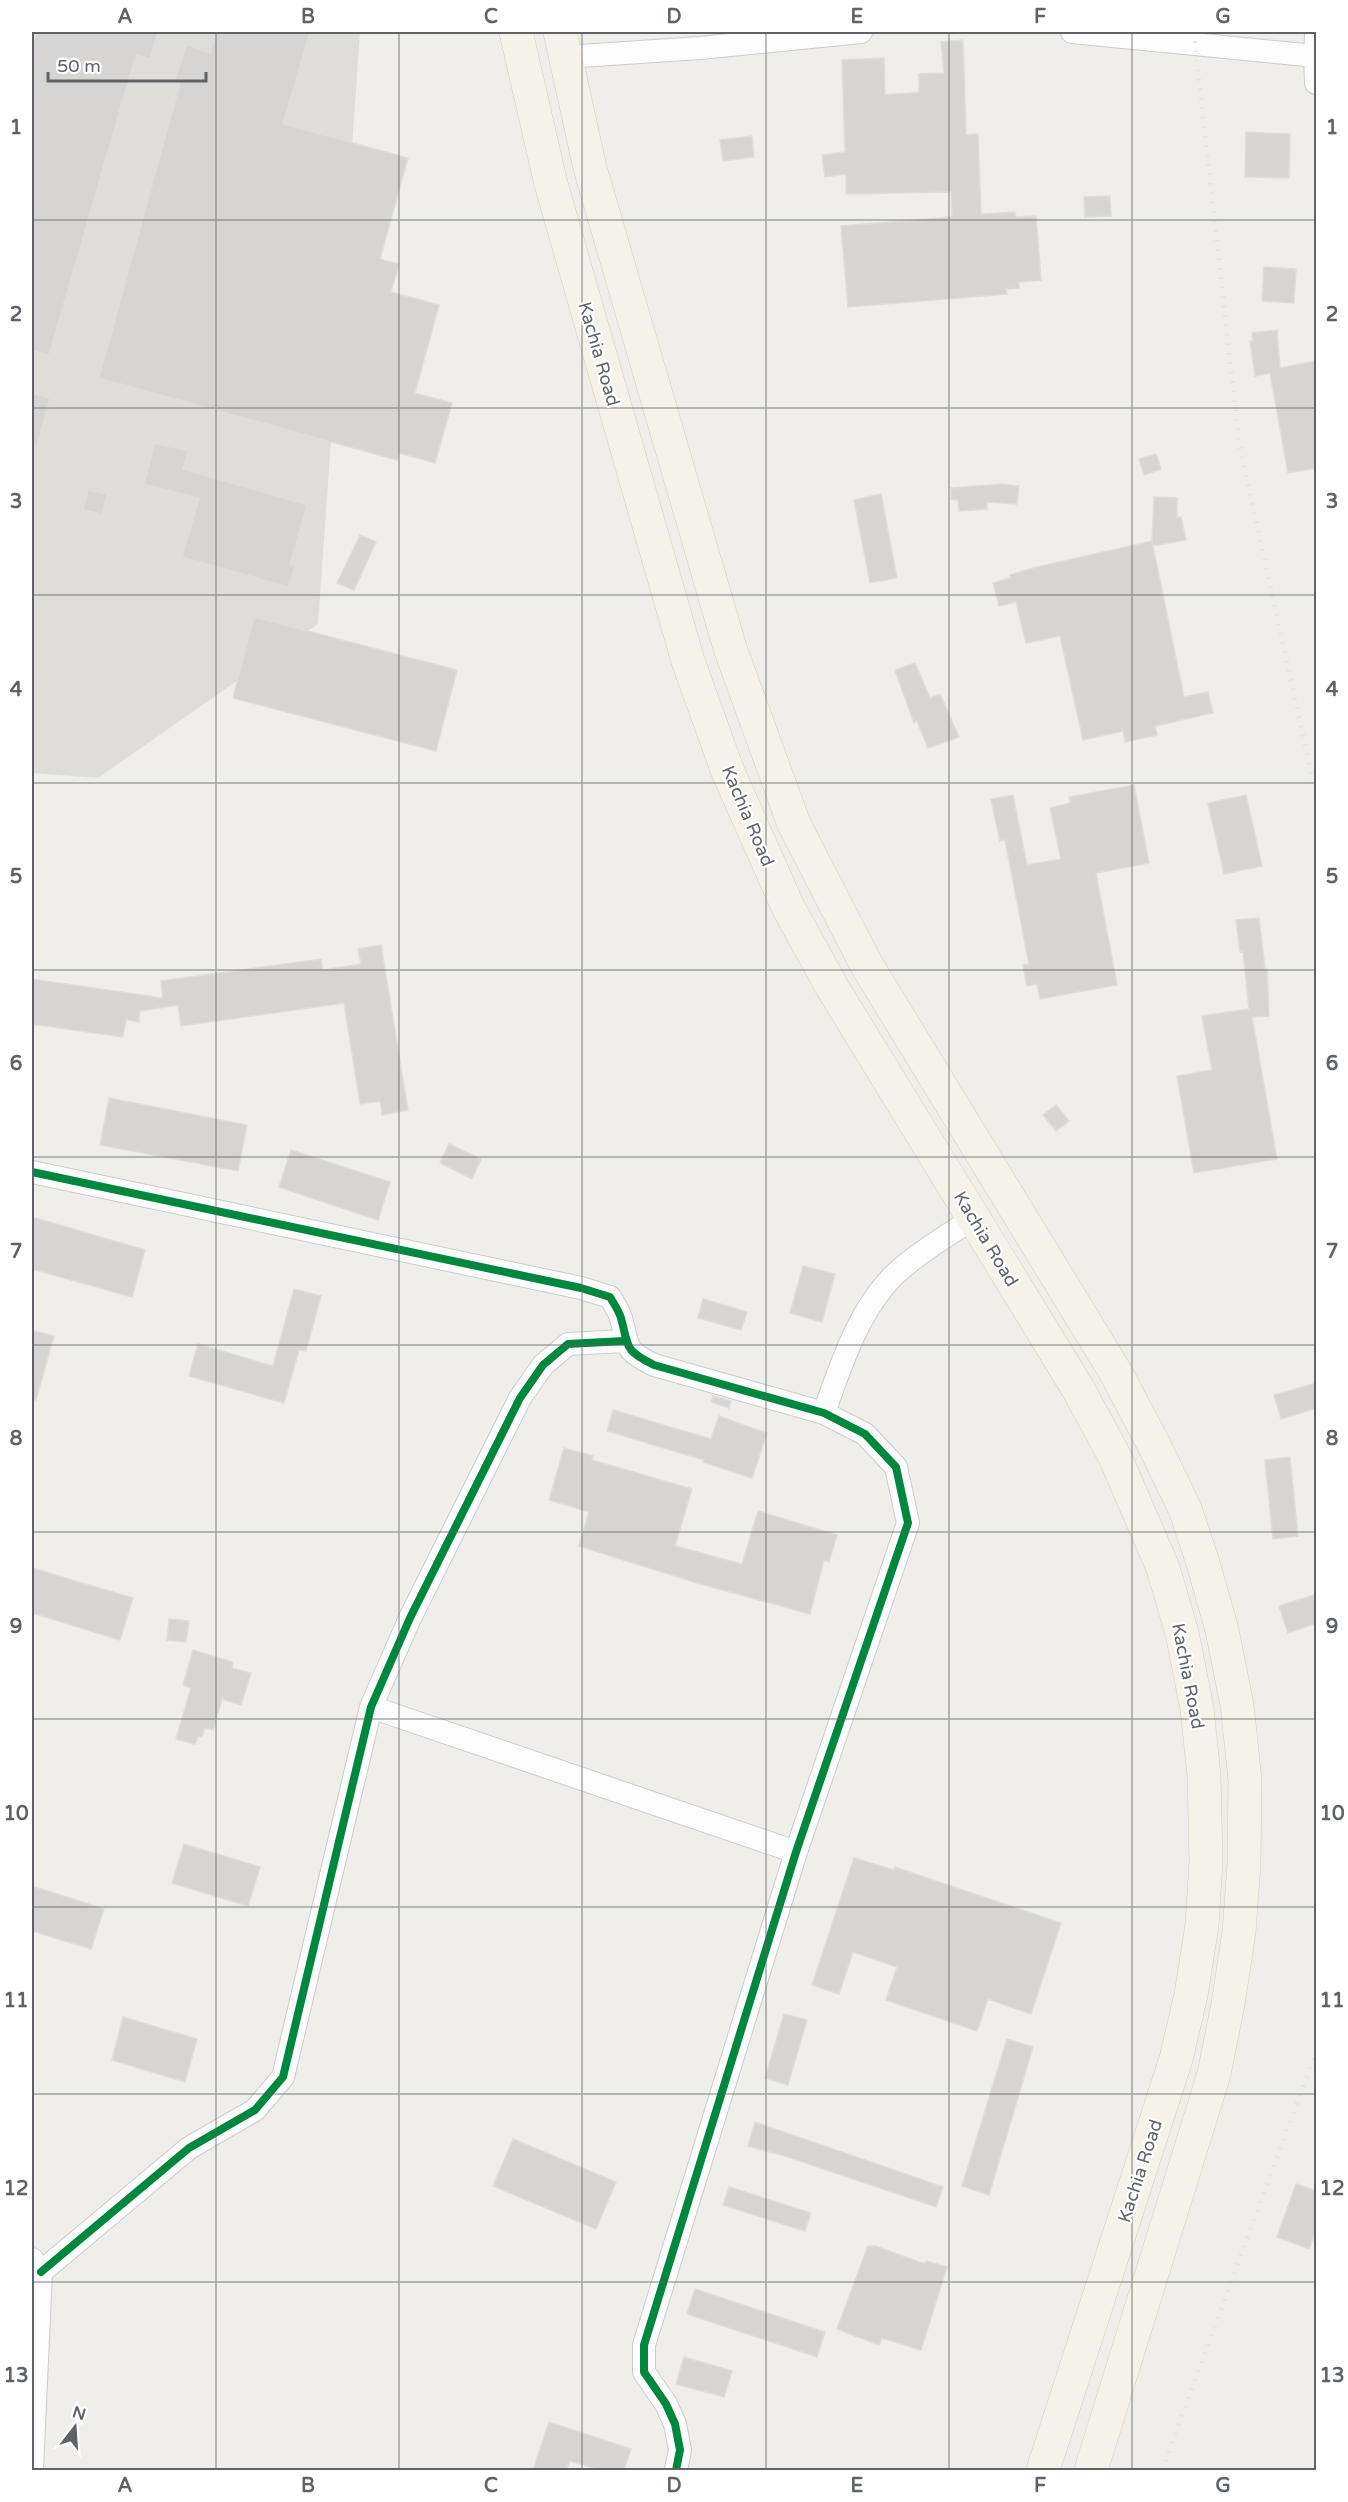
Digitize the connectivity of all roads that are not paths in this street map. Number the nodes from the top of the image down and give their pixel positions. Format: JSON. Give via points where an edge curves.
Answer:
{"nodes":[{"id":1,"x":516,"y":32,"type":"edge"},
{"id":2,"x":861,"y":32,"type":"edge"},
{"id":3,"x":1072,"y":32,"type":"edge"},
{"id":4,"x":563,"y":44,"type":"edge"},
{"id":5,"x":1316,"y":46,"type":"edge"},
{"id":6,"x":1317,"y":83,"type":"edge"},
{"id":7,"x":32,"y":1172,"type":"edge"},
{"id":8,"x":974,"y":1218,"type":"junction"},
{"id":9,"x":624,"y":1341,"type":"junction"},
{"id":10,"x":824,"y":1413,"type":"junction"},
{"id":11,"x":371,"y":1707,"type":"junction"},
{"id":12,"x":796,"y":1852,"type":"junction"},
{"id":13,"x":36,"y":2265,"type":"edge"},
{"id":14,"x":32,"y":2470,"type":"edge"},
{"id":15,"x":676,"y":2470,"type":"edge"},
{"id":16,"x":1043,"y":2470,"type":"edge"},
{"id":17,"x":1091,"y":2470,"type":"edge"}],
"edges":[{"from":1,"to":8,"type":"main road","name":"Kachia Road","via":[[550,184],[688,661],[728,772],[788,907],[826,977]]},
{"from":2,"to":4,"type":"street","via":[[700,48]]},
{"from":3,"to":5,"type":"street"},
{"from":4,"to":17,"type":"main road","via":[[590,168],[726,637],[794,824],[866,964],[1116,1373],[1185,1509],[1222,1630],[1237,1705],[1245,1780],[1239,1932],[1214,2074]]},
{"from":5,"to":6,"type":"street"},
{"from":7,"to":9,"type":"street","via":[[581,1288],[610,1297],[621,1317]]},
{"from":8,"to":10,"type":"street","via":[[902,1268],[881,1290],[844,1354]]},
{"from":8,"to":16,"type":"main road","name":"Kachia Road","via":[[1077,1387],[1143,1519],[1163,1568],[1182,1633],[1197,1709],[1204,1775],[1206,1861],[1202,1925],[1191,1995],[1176,2059]]},
{"from":9,"to":10,"type":"street","via":[[634,1356],[654,1365]]},
{"from":9,"to":11,"type":"street","via":[[568,1344],[543,1365],[520,1398],[410,1618]]},
{"from":10,"to":12,"type":"street","via":[[865,1434],[896,1467],[908,1523]]},
{"from":11,"to":12,"type":"street"},
{"from":11,"to":13,"type":"street","via":[[283,2077],[255,2109],[189,2148]]},
{"from":12,"to":15,"type":"street","via":[[644,2345],[644,2372],[675,2424],[680,2451]]},
{"from":13,"to":14,"type":"street"}]}
